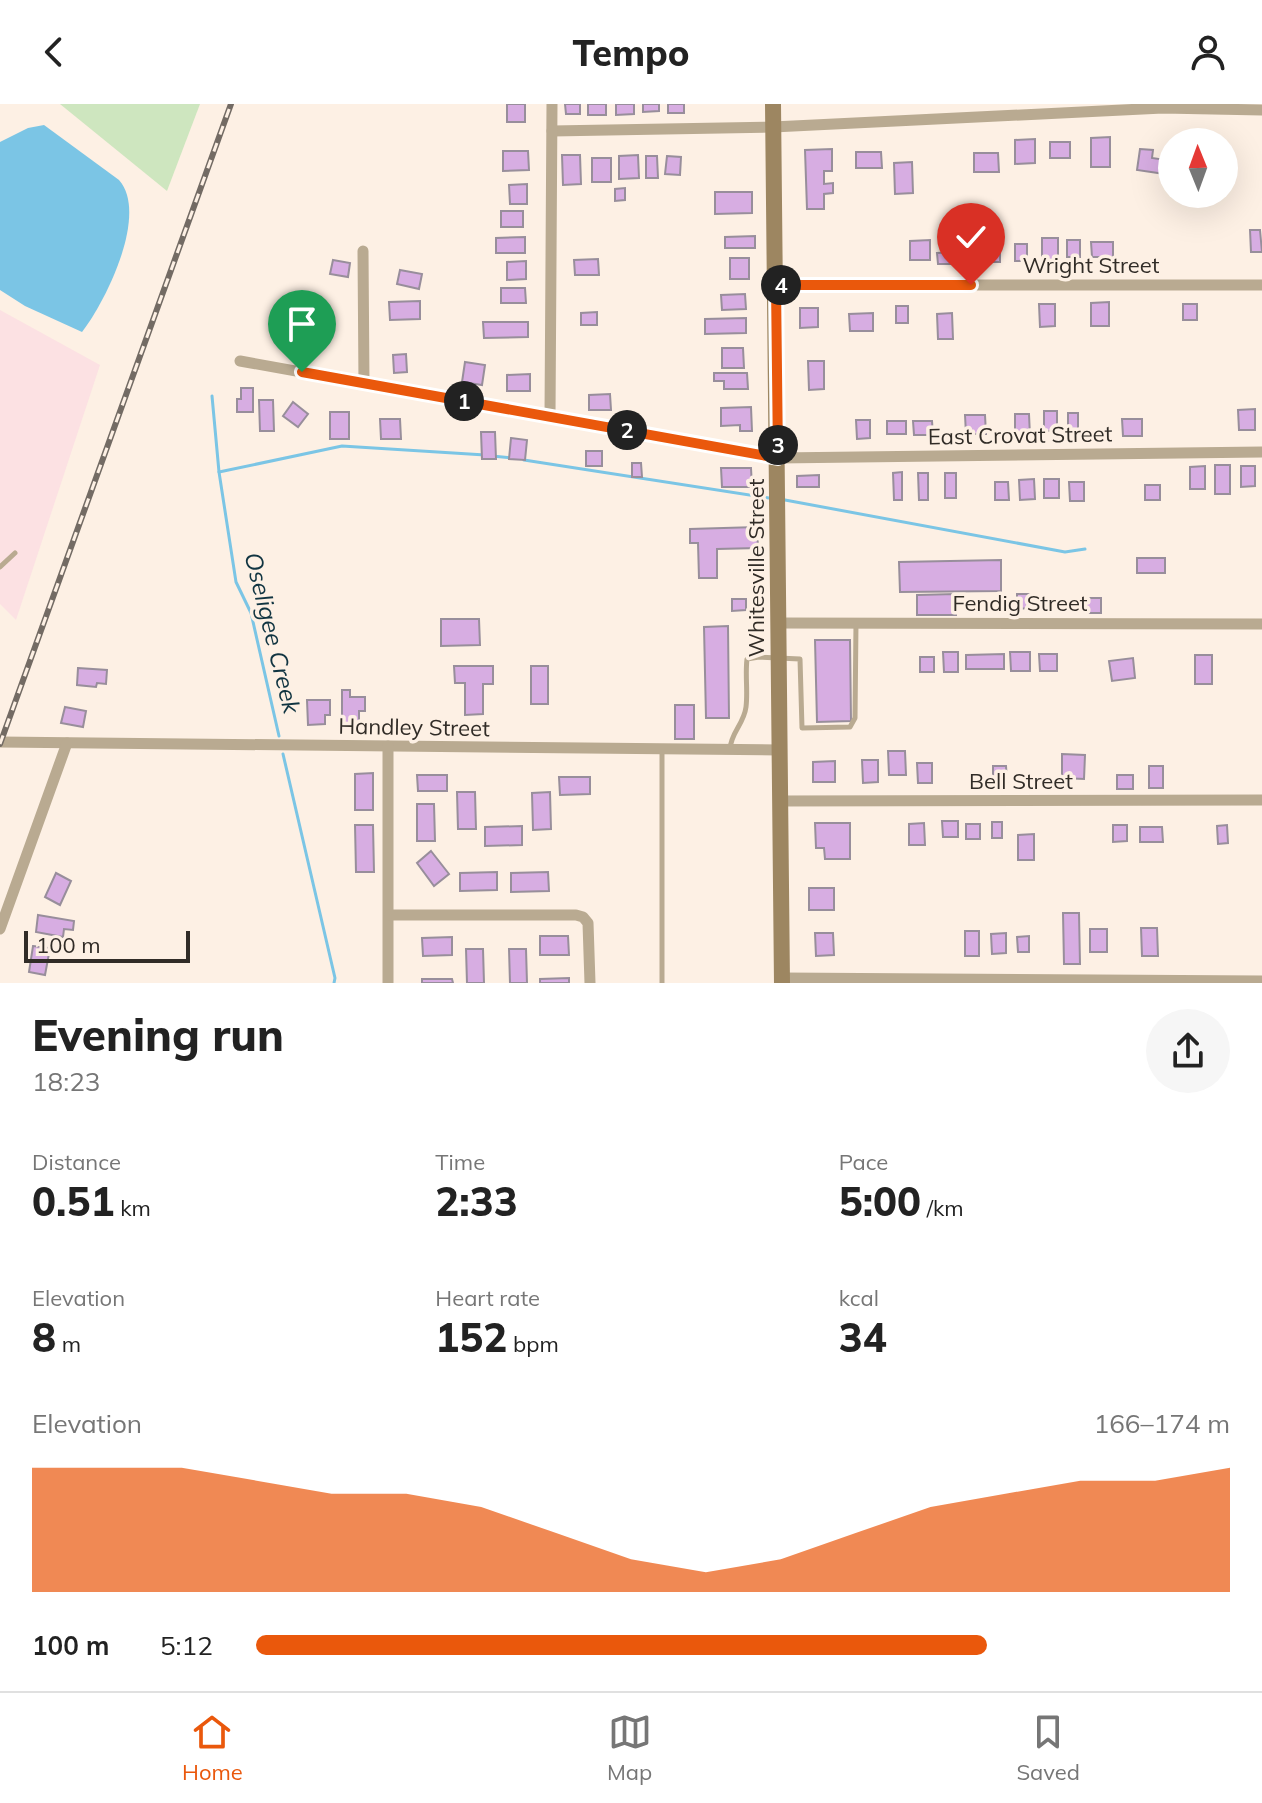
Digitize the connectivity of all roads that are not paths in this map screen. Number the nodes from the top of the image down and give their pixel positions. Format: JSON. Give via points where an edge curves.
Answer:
{"nodes":[{"id":1,"x":552,"y":104,"type":"edge"},
{"id":2,"x":773,"y":104,"type":"edge"},
{"id":3,"x":1163,"y":106,"type":"edge"},
{"id":4,"x":1262,"y":110,"type":"edge"},
{"id":5,"x":773,"y":127,"type":"junction"},
{"id":6,"x":552,"y":131,"type":"junction"},
{"id":7,"x":363,"y":251,"type":"dead end"},
{"id":8,"x":776,"y":285,"type":"junction"},
{"id":9,"x":1262,"y":285,"type":"edge"},
{"id":10,"x":240,"y":361,"type":"dead end"},
{"id":11,"x":364,"y":383,"type":"junction"},
{"id":12,"x":550,"y":416,"type":"junction"},
{"id":13,"x":1262,"y":452,"type":"edge"},
{"id":14,"x":778,"y":458,"type":"junction"},
{"id":15,"x":15,"y":553,"type":"dead end"},
{"id":16,"x":0,"y":567,"type":"edge"},
{"id":17,"x":779,"y":623,"type":"junction"},
{"id":18,"x":856,"y":623,"type":"junction"},
{"id":19,"x":1262,"y":624,"type":"edge"},
{"id":20,"x":779,"y":658,"type":"junction"},
{"id":21,"x":779,"y":711,"type":"junction"},
{"id":22,"x":801,"y":711,"type":"junction"},
{"id":23,"x":0,"y":742,"type":"edge"},
{"id":24,"x":67,"y":743,"type":"junction"},
{"id":25,"x":388,"y":746,"type":"junction"},
{"id":26,"x":662,"y":749,"type":"junction"},
{"id":27,"x":730,"y":750,"type":"junction"},
{"id":28,"x":779,"y":750,"type":"junction"},
{"id":29,"x":1262,"y":800,"type":"edge"},
{"id":30,"x":780,"y":801,"type":"junction"},
{"id":31,"x":390,"y":915,"type":"junction"},
{"id":32,"x":0,"y":929,"type":"edge"},
{"id":33,"x":782,"y":980,"type":"edge"},
{"id":34,"x":1038,"y":981,"type":"edge"},
{"id":35,"x":1262,"y":981,"type":"edge"},
{"id":36,"x":388,"y":983,"type":"edge"},
{"id":37,"x":590,"y":983,"type":"edge"},
{"id":38,"x":662,"y":983,"type":"edge"}],
"edges":[{"from":1,"to":6,"type":"street"},
{"from":2,"to":5,"type":"main road","name":"Whitesville Street"},
{"from":3,"to":4,"type":"street"},
{"from":3,"to":5,"type":"street"},
{"from":5,"to":6,"type":"street"},
{"from":5,"to":8,"type":"main road","name":"Whitesville Street"},
{"from":6,"to":12,"type":"street"},
{"from":7,"to":11,"type":"street"},
{"from":8,"to":9,"type":"street","name":"Wright Street"},
{"from":8,"to":14,"type":"main road","name":"Whitesville Street"},
{"from":10,"to":11,"type":"street","name":"East Crovat Street"},
{"from":11,"to":12,"type":"street","name":"East Crovat Street"},
{"from":12,"to":14,"type":"street","name":"East Crovat Street"},
{"from":13,"to":14,"type":"street","name":"East Crovat Street"},
{"from":14,"to":17,"type":"main road","name":"Whitesville Street"},
{"from":15,"to":16,"type":"lane"},
{"from":17,"to":18,"type":"street","name":"Fendig Street"},
{"from":17,"to":20,"type":"main road","name":"Whitesville Street"},
{"from":18,"to":19,"type":"street","name":"Fendig Street"},
{"from":18,"to":22,"type":"lane","via":[[853,722],[845,728],[802,728]]},
{"from":20,"to":21,"type":"main road","name":"Whitesville Street"},
{"from":20,"to":22,"type":"lane","via":[[801,662]]},
{"from":20,"to":27,"type":"lane","via":[[747,659],[746,706]]},
{"from":21,"to":22,"type":"lane"},
{"from":21,"to":28,"type":"main road","name":"Whitesville Street"},
{"from":23,"to":24,"type":"street","name":"Handley Street"},
{"from":24,"to":25,"type":"street","name":"Handley Street"},
{"from":24,"to":32,"type":"street"},
{"from":25,"to":26,"type":"street","name":"Handley Street"},
{"from":25,"to":31,"type":"street"},
{"from":26,"to":27,"type":"street","name":"Handley Street"},
{"from":26,"to":38,"type":"lane"},
{"from":27,"to":28,"type":"street","name":"Handley Street"},
{"from":28,"to":30,"type":"main road","name":"Whitesville Street"},
{"from":29,"to":30,"type":"street","name":"Bell Street"},
{"from":30,"to":33,"type":"main road","name":"Whitesville Street"},
{"from":31,"to":36,"type":"street"},
{"from":31,"to":37,"type":"street","via":[[583,917],[588,923]]},
{"from":33,"to":34,"type":"street"},
{"from":34,"to":35,"type":"street"}]}
